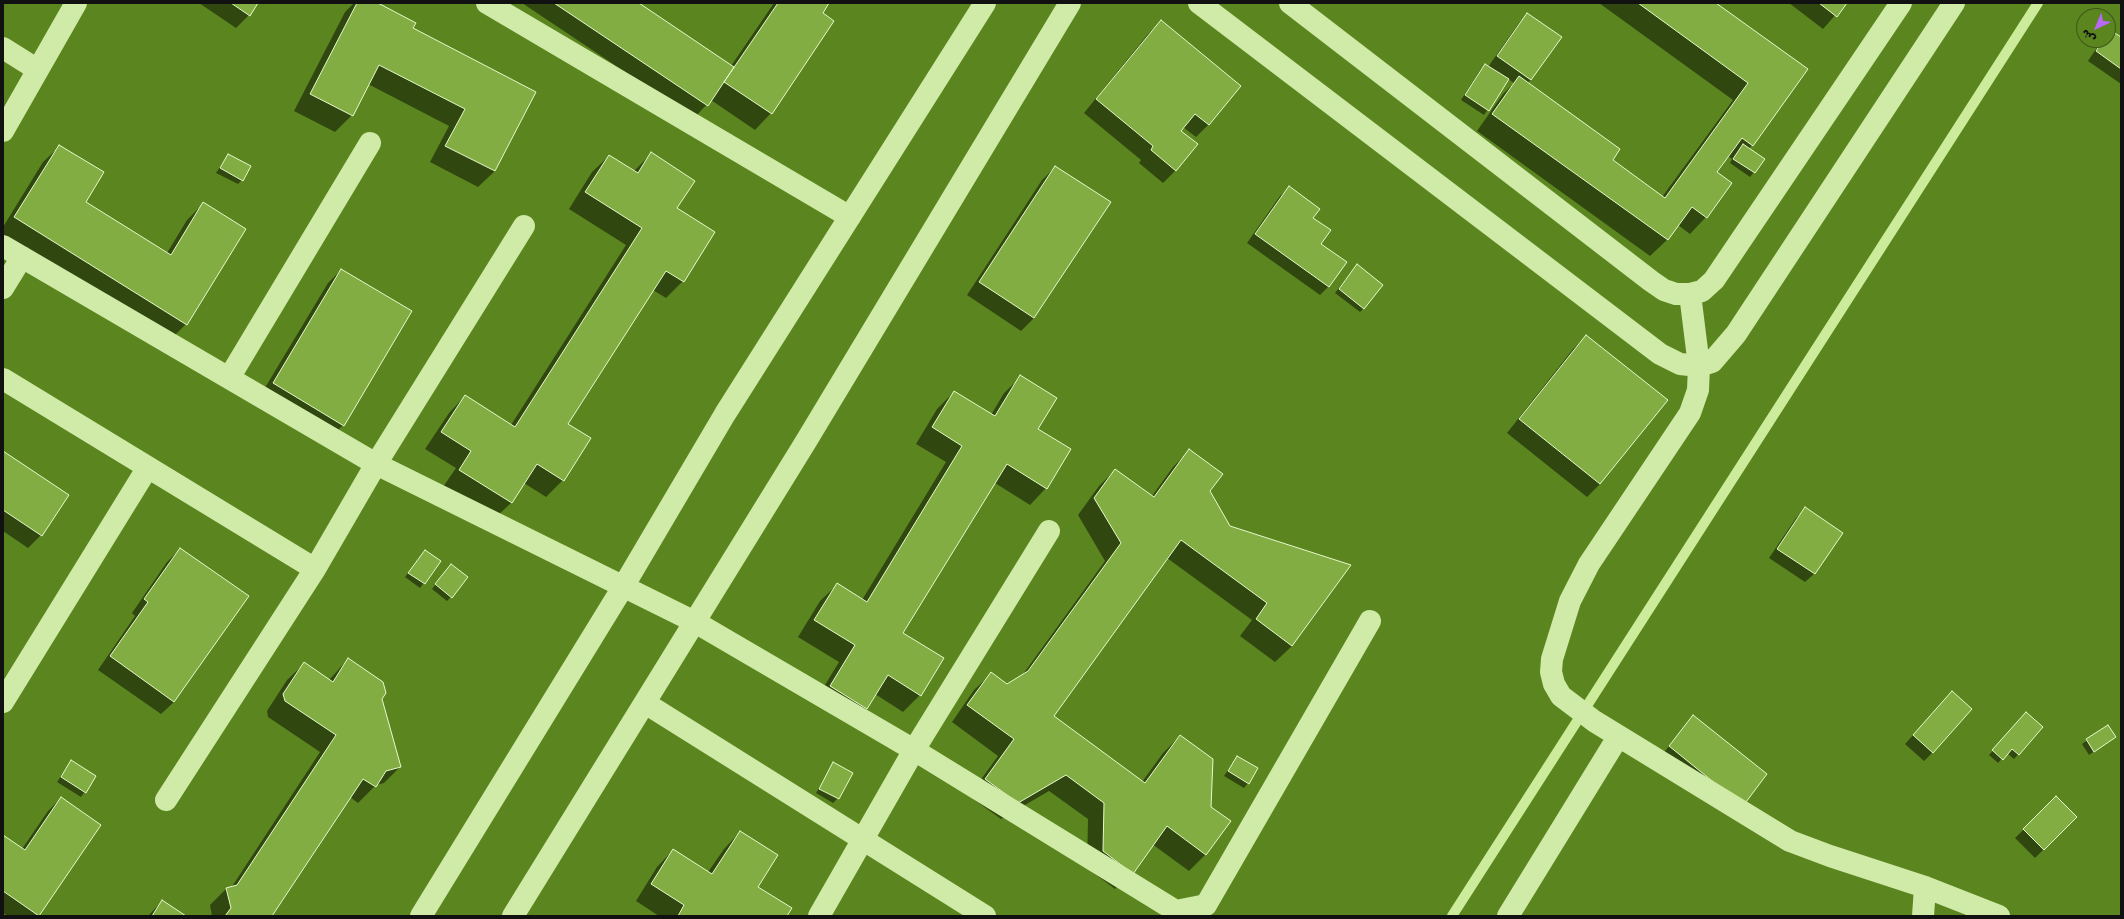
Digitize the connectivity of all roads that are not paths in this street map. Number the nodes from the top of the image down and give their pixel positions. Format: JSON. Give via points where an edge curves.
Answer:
{"nodes":[{"id":1,"x":76,"y":3,"type":"edge"},
{"id":2,"x":487,"y":3,"type":"edge"},
{"id":3,"x":985,"y":3,"type":"edge"},
{"id":4,"x":1070,"y":3,"type":"edge"},
{"id":5,"x":1199,"y":3,"type":"edge"},
{"id":6,"x":1290,"y":3,"type":"edge"},
{"id":7,"x":1901,"y":3,"type":"edge"},
{"id":8,"x":1954,"y":3,"type":"edge"},
{"id":9,"x":3,"y":48,"type":"edge"},
{"id":10,"x":38,"y":70,"type":"junction"},
{"id":11,"x":3,"y":131,"type":"edge"},
{"id":12,"x":370,"y":143,"type":"dead end"},
{"id":13,"x":850,"y":217,"type":"junction"},
{"id":14,"x":524,"y":226,"type":"dead end"},
{"id":15,"x":3,"y":246,"type":"edge"},
{"id":16,"x":22,"y":257,"type":"junction"},
{"id":17,"x":3,"y":288,"type":"edge"},
{"id":18,"x":1690,"y":294,"type":"junction"},
{"id":19,"x":1699,"y":366,"type":"junction"},
{"id":20,"x":229,"y":378,"type":"junction"},
{"id":21,"x":3,"y":379,"type":"edge"},
{"id":22,"x":376,"y":464,"type":"junction"},
{"id":23,"x":148,"y":467,"type":"junction"},
{"id":24,"x":1049,"y":531,"type":"dead end"},
{"id":25,"x":315,"y":569,"type":"junction"},
{"id":26,"x":623,"y":587,"type":"junction"},
{"id":27,"x":1370,"y":621,"type":"dead end"},
{"id":28,"x":695,"y":622,"type":"junction"},
{"id":29,"x":3,"y":702,"type":"edge"},
{"id":30,"x":645,"y":703,"type":"junction"},
{"id":31,"x":1618,"y":737,"type":"junction"},
{"id":32,"x":914,"y":750,"type":"junction"},
{"id":33,"x":166,"y":800,"type":"dead end"},
{"id":34,"x":864,"y":840,"type":"junction"},
{"id":35,"x":1925,"y":887,"type":"junction"},
{"id":36,"x":421,"y":916,"type":"edge"},
{"id":37,"x":513,"y":916,"type":"edge"},
{"id":38,"x":819,"y":916,"type":"edge"},
{"id":39,"x":985,"y":916,"type":"edge"},
{"id":40,"x":1508,"y":916,"type":"edge"},
{"id":41,"x":1923,"y":916,"type":"edge"},
{"id":42,"x":1998,"y":916,"type":"edge"}],
"edges":[{"from":1,"to":10,"type":"street"},
{"from":2,"to":13,"type":"street"},
{"from":3,"to":13,"type":"street"},
{"from":4,"to":28,"type":"street"},
{"from":5,"to":19,"type":"street","via":[[1660,354],[1680,364]]},
{"from":6,"to":18,"type":"street","via":[[1651,281],[1676,294]]},
{"from":7,"to":18,"type":"street","via":[[1714,280],[1702,291]]},
{"from":8,"to":19,"type":"street","via":[[1736,334],[1712,362]]},
{"from":9,"to":10,"type":"street"},
{"from":10,"to":11,"type":"street"},
{"from":12,"to":20,"type":"street"},
{"from":13,"to":26,"type":"street","via":[[725,414]]},
{"from":14,"to":22,"type":"street"},
{"from":15,"to":16,"type":"street"},
{"from":16,"to":17,"type":"street"},
{"from":16,"to":20,"type":"street"},
{"from":18,"to":19,"type":"street"},
{"from":19,"to":31,"type":"street","via":[[1698,390],[1690,413],[1589,564],[1570,601],[1552,659],[1551,672],[1560,696]]},
{"from":20,"to":22,"type":"street"},
{"from":21,"to":23,"type":"street"},
{"from":22,"to":25,"type":"street"},
{"from":22,"to":26,"type":"street"},
{"from":23,"to":25,"type":"street"},
{"from":23,"to":29,"type":"street"},
{"from":24,"to":32,"type":"street"},
{"from":25,"to":33,"type":"street"},
{"from":26,"to":28,"type":"street"},
{"from":26,"to":36,"type":"street"},
{"from":27,"to":32,"type":"street","via":[[1206,906],[1176,911]]},
{"from":28,"to":30,"type":"street"},
{"from":28,"to":32,"type":"street"},
{"from":30,"to":34,"type":"street"},
{"from":30,"to":37,"type":"street"},
{"from":31,"to":35,"type":"street","via":[[1790,841]]},
{"from":31,"to":40,"type":"street"},
{"from":32,"to":34,"type":"street"},
{"from":34,"to":38,"type":"street"},
{"from":34,"to":39,"type":"street"},
{"from":35,"to":41,"type":"street"},
{"from":35,"to":42,"type":"street"}]}
